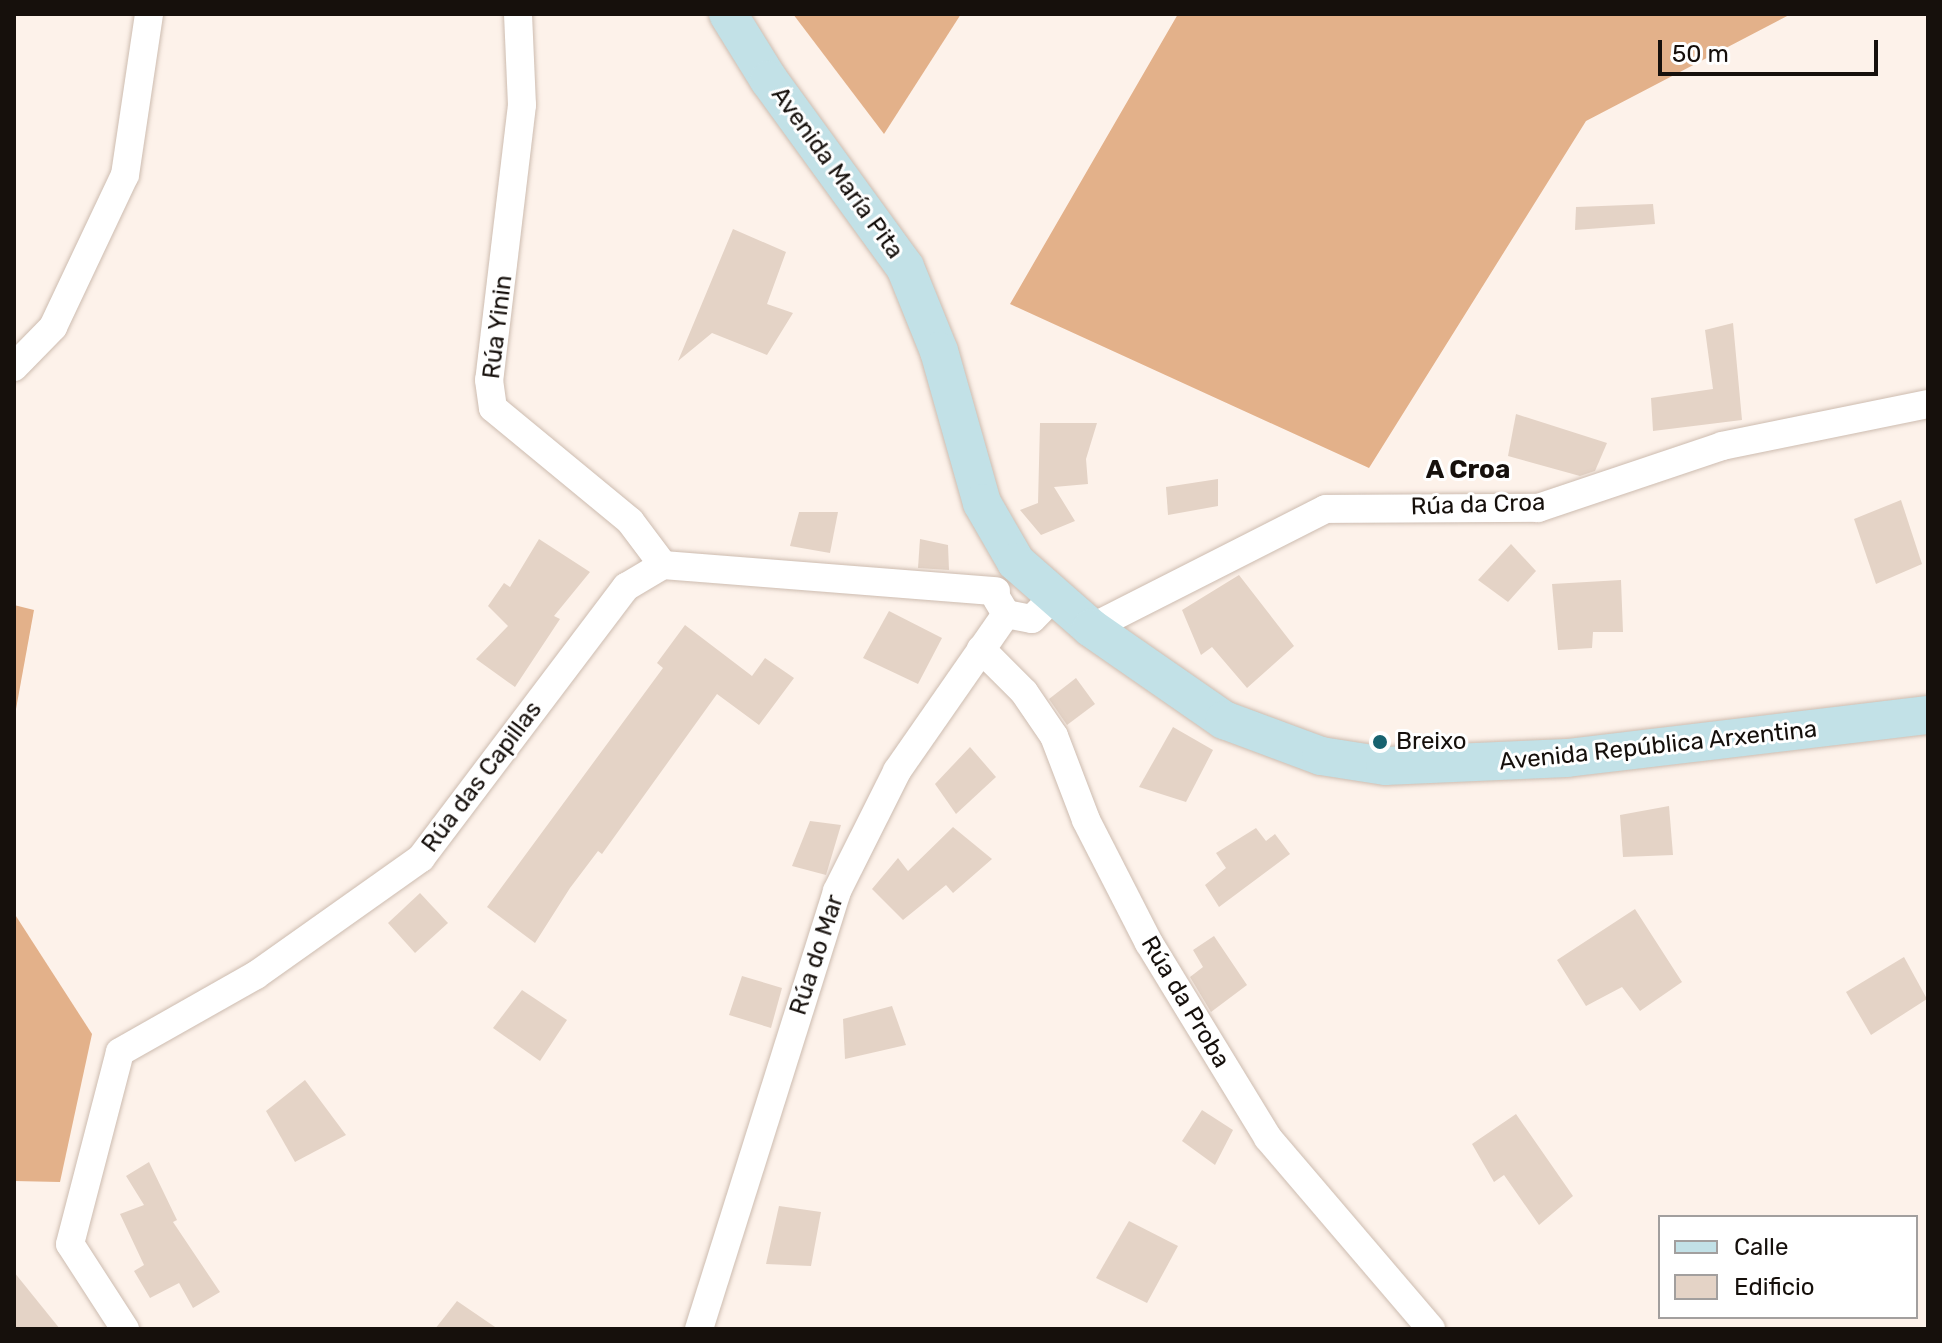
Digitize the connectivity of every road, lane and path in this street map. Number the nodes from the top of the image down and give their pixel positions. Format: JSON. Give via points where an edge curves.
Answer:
{"nodes":[{"id":1,"x":149,"y":14,"type":"edge"},
{"id":2,"x":518,"y":14,"type":"edge"},
{"id":3,"x":728,"y":14,"type":"edge"},
{"id":4,"x":14,"y":367,"type":"edge"},
{"id":5,"x":1928,"y":404,"type":"edge"},
{"id":6,"x":663,"y":565,"type":"junction"},
{"id":7,"x":1006,"y":589,"type":"junction"},
{"id":8,"x":1053,"y":597,"type":"junction"},
{"id":9,"x":1091,"y":628,"type":"junction"},
{"id":10,"x":981,"y":649,"type":"junction"},
{"id":11,"x":1928,"y":715,"type":"edge"},
{"id":12,"x":125,"y":1329,"type":"edge"},
{"id":13,"x":699,"y":1329,"type":"edge"},
{"id":14,"x":1431,"y":1329,"type":"edge"}],
"edges":[{"from":1,"to":4,"type":"street","via":[[125,175],[53,327]]},
{"from":2,"to":6,"type":"street","name":"Rúa Yinin","via":[[522,105],[489,380],[493,408],[630,521]]},
{"from":3,"to":7,"type":"main road","name":"Avenida María Pita","via":[[769,80],[905,267],[939,351]]},
{"from":5,"to":9,"type":"street","name":"Rúa da Croa","via":[[1722,446],[1538,508],[1326,509]]},
{"from":6,"to":7,"type":"street"},
{"from":6,"to":12,"type":"street","name":"Rúa das Capillas","via":[[626,587],[421,858],[256,975],[120,1052],[70,1244]]},
{"from":7,"to":8,"type":"main road","name":"Avenida República Arxentina"},
{"from":7,"to":8,"type":"street","via":[[1032,619]]},
{"from":7,"to":10,"type":"street","name":"Rúa do Mar"},
{"from":8,"to":9,"type":"main road","name":"Avenida República Arxentina"},
{"from":9,"to":11,"type":"main road","name":"Avenida República Arxentina","via":[[1224,720],[1321,756],[1385,766],[1567,758]]},
{"from":10,"to":13,"type":"street","name":"Rúa do Mar","via":[[897,771],[837,891]]},
{"from":10,"to":14,"type":"street","name":"Rúa da Proba","via":[[1024,692],[1054,736],[1086,820],[1149,943],[1268,1138]]}]}
